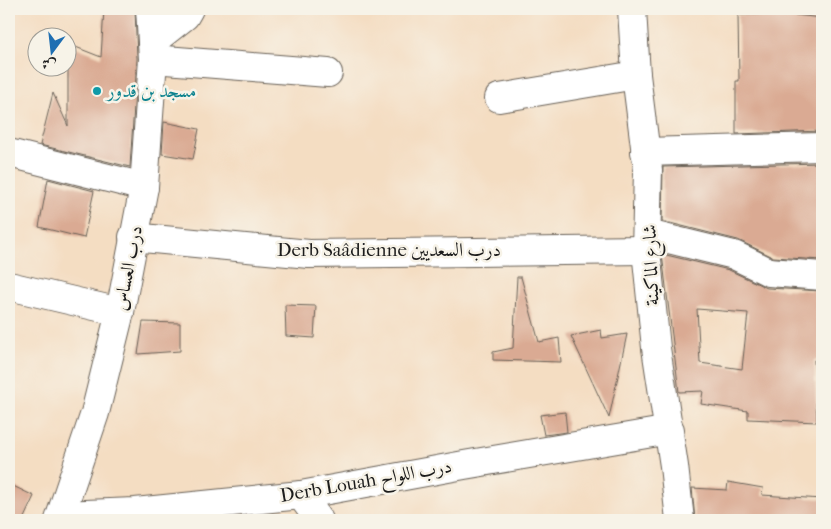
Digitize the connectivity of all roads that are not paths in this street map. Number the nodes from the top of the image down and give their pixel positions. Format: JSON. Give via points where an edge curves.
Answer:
{"nodes":[{"id":1,"x":150,"y":9,"type":"edge"},
{"id":2,"x":189,"y":9,"type":"edge"},
{"id":3,"x":632,"y":9,"type":"edge"},
{"id":4,"x":153,"y":50,"type":"junction"},
{"id":5,"x":328,"y":73,"type":"dead end"},
{"id":6,"x":636,"y":75,"type":"junction"},
{"id":7,"x":499,"y":98,"type":"dead end"},
{"id":8,"x":822,"y":147,"type":"edge"},
{"id":9,"x":645,"y":152,"type":"junction"},
{"id":10,"x":9,"y":153,"type":"edge"},
{"id":11,"x":144,"y":187,"type":"junction"},
{"id":12,"x":133,"y":238,"type":"junction"},
{"id":13,"x":647,"y":242,"type":"junction"},
{"id":14,"x":822,"y":276,"type":"edge"},
{"id":15,"x":9,"y":286,"type":"edge"},
{"id":16,"x":120,"y":312,"type":"junction"},
{"id":17,"x":670,"y":430,"type":"junction"},
{"id":18,"x":301,"y":495,"type":"junction"},
{"id":19,"x":60,"y":518,"type":"edge"},
{"id":20,"x":319,"y":520,"type":"edge"},
{"id":21,"x":680,"y":520,"type":"edge"}],
"edges":[{"from":1,"to":4,"type":"street","name":"درب العساس"},
{"from":2,"to":4,"type":"street"},
{"from":3,"to":6,"type":"street","name":"شارع الماكينة"},
{"from":4,"to":5,"type":"street"},
{"from":4,"to":11,"type":"street","name":"درب العساس"},
{"from":6,"to":7,"type":"street"},
{"from":6,"to":9,"type":"street","name":"شارع الماكينة"},
{"from":8,"to":9,"type":"street"},
{"from":9,"to":13,"type":"street","name":"شارع الماكينة","via":[[649,186]]},
{"from":10,"to":11,"type":"street"},
{"from":11,"to":12,"type":"street","name":"درب العساس"},
{"from":12,"to":13,"type":"street","name":"Derb Saâdienne درب السعديين","via":[[309,254]]},
{"from":12,"to":16,"type":"street","name":"درب العساس"},
{"from":13,"to":14,"type":"street","name":"Derb Saâdienne درب السعديين","via":[[734,255],[769,272]]},
{"from":13,"to":17,"type":"street","name":"شارع الماكينة","via":[[656,348]]},
{"from":15,"to":16,"type":"street"},
{"from":16,"to":19,"type":"street","name":"درب العساس","via":[[95,413]]},
{"from":17,"to":18,"type":"street","name":"Derb Louah درب اللواح"},
{"from":17,"to":21,"type":"street","name":"شارع الماكينة"},
{"from":18,"to":19,"type":"street","name":"Derb Louah درب اللواح"},
{"from":18,"to":20,"type":"street"}]}
